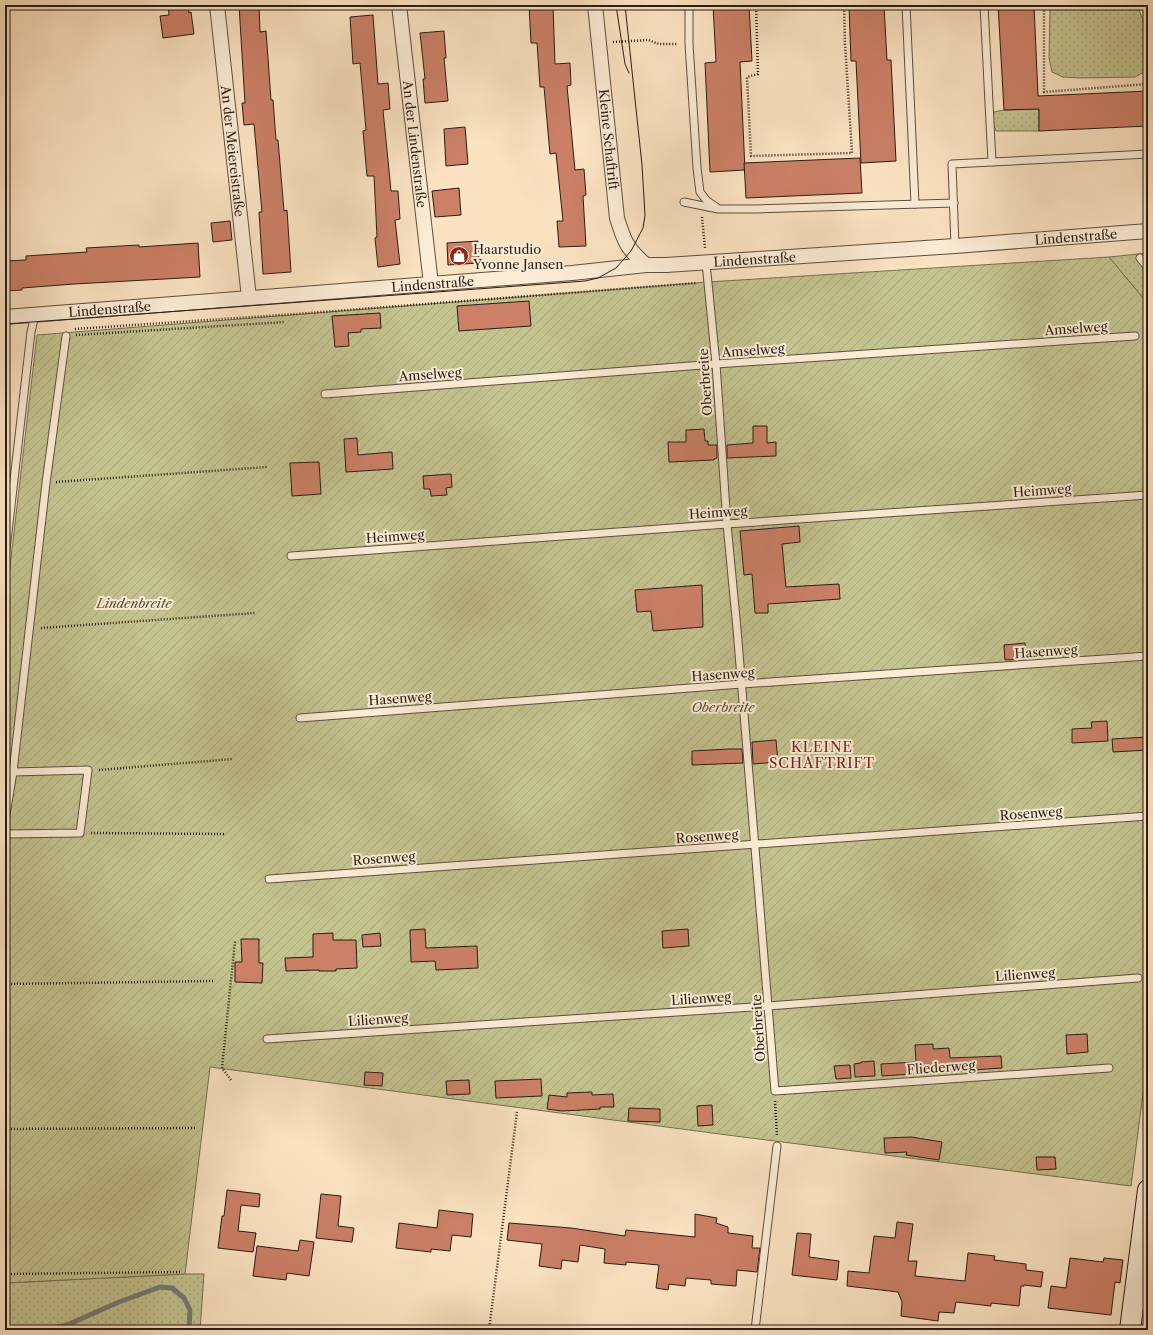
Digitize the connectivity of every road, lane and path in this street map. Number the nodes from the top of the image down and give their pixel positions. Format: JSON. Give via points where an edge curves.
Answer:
{"nodes":[{"id":1,"x":217,"y":5,"type":"edge"},
{"id":2,"x":399,"y":5,"type":"edge"},
{"id":3,"x":595,"y":5,"type":"edge"},
{"id":4,"x":689,"y":5,"type":"edge"},
{"id":5,"x":756,"y":5,"type":"edge"},
{"id":6,"x":844,"y":5,"type":"edge"},
{"id":7,"x":906,"y":5,"type":"edge"},
{"id":8,"x":984,"y":5,"type":"edge"},
{"id":9,"x":1046,"y":5,"type":"edge"},
{"id":10,"x":1144,"y":5,"type":"edge"},
{"id":11,"x":599,"y":44,"type":"junction"},
{"id":12,"x":689,"y":44,"type":"junction"},
{"id":13,"x":1148,"y":59,"type":"edge"},
{"id":14,"x":1148,"y":84,"type":"edge"},
{"id":15,"x":1148,"y":154,"type":"edge"},
{"id":16,"x":992,"y":162,"type":"junction"},
{"id":17,"x":684,"y":202,"type":"dead end"},
{"id":18,"x":954,"y":203,"type":"junction"},
{"id":19,"x":915,"y":204,"type":"junction"},
{"id":20,"x":700,"y":205,"type":"junction"},
{"id":21,"x":718,"y":209,"type":"junction"},
{"id":22,"x":1148,"y":231,"type":"edge"},
{"id":23,"x":955,"y":246,"type":"junction"},
{"id":24,"x":1140,"y":258,"type":"dead end"},
{"id":25,"x":706,"y":262,"type":"junction"},
{"id":26,"x":646,"y":265,"type":"junction"},
{"id":27,"x":1148,"y":268,"type":"edge"},
{"id":28,"x":708,"y":282,"type":"junction"},
{"id":29,"x":431,"y":284,"type":"junction"},
{"id":30,"x":249,"y":298,"type":"junction"},
{"id":31,"x":35,"y":315,"type":"junction"},
{"id":32,"x":5,"y":317,"type":"edge"},
{"id":33,"x":285,"y":322,"type":"dead end"},
{"id":34,"x":70,"y":329,"type":"dead end"},
{"id":35,"x":66,"y":336,"type":"joint"},
{"id":36,"x":1135,"y":336,"type":"dead end"},
{"id":37,"x":716,"y":364,"type":"junction"},
{"id":38,"x":325,"y":394,"type":"dead end"},
{"id":39,"x":267,"y":467,"type":"dead end"},
{"id":40,"x":46,"y":483,"type":"junction"},
{"id":41,"x":1148,"y":495,"type":"edge"},
{"id":42,"x":727,"y":524,"type":"junction"},
{"id":43,"x":291,"y":556,"type":"dead end"},
{"id":44,"x":5,"y":558,"type":"edge"},
{"id":45,"x":255,"y":613,"type":"dead end"},
{"id":46,"x":29,"y":629,"type":"junction"},
{"id":47,"x":1148,"y":656,"type":"edge"},
{"id":48,"x":742,"y":684,"type":"junction"},
{"id":49,"x":300,"y":718,"type":"dead end"},
{"id":50,"x":233,"y":759,"type":"dead end"},
{"id":51,"x":88,"y":770,"type":"junction"},
{"id":52,"x":13,"y":772,"type":"junction"},
{"id":53,"x":1148,"y":816,"type":"edge"},
{"id":54,"x":5,"y":821,"type":"edge"},
{"id":55,"x":80,"y":833,"type":"junction"},
{"id":56,"x":5,"y":834,"type":"edge"},
{"id":57,"x":226,"y":834,"type":"dead end"},
{"id":58,"x":756,"y":845,"type":"junction"},
{"id":59,"x":268,"y":878,"type":"dead end"},
{"id":60,"x":235,"y":941,"type":"dead end"},
{"id":61,"x":1138,"y":978,"type":"dead end"},
{"id":62,"x":214,"y":981,"type":"dead end"},
{"id":63,"x":5,"y":984,"type":"edge"},
{"id":64,"x":768,"y":1006,"type":"junction"},
{"id":65,"x":267,"y":1039,"type":"dead end"},
{"id":66,"x":1109,"y":1068,"type":"dead end"},
{"id":67,"x":231,"y":1080,"type":"dead end"},
{"id":68,"x":775,"y":1091,"type":"junction"},
{"id":69,"x":517,"y":1112,"type":"dead end"},
{"id":70,"x":195,"y":1128,"type":"dead end"},
{"id":71,"x":5,"y":1129,"type":"edge"},
{"id":72,"x":777,"y":1146,"type":"joint"},
{"id":73,"x":1148,"y":1190,"type":"edge"},
{"id":74,"x":182,"y":1272,"type":"dead end"},
{"id":75,"x":5,"y":1274,"type":"edge"},
{"id":76,"x":489,"y":1330,"type":"edge"},
{"id":77,"x":755,"y":1330,"type":"edge"},
{"id":78,"x":1130,"y":1330,"type":"edge"}],
"edges":[{"from":1,"to":30,"type":"street","name":"An der Meiereistraße"},
{"from":2,"to":29,"type":"street","name":"An der Lindenstraße"},
{"from":3,"to":11,"type":"street","name":"Kleine Schaftrift"},
{"from":4,"to":12,"type":"lane"},
{"from":5,"to":6,"type":"path","via":[[758,74],[747,78],[751,156],[852,153]]},
{"from":7,"to":19,"type":"lane"},
{"from":8,"to":16,"type":"lane"},
{"from":9,"to":14,"type":"path","via":[[1044,92]]},
{"from":10,"to":13,"type":"path"},
{"from":11,"to":12,"type":"path","via":[[648,40],[660,44]]},
{"from":11,"to":26,"type":"street","name":"Kleine Schaftrift","via":[[617,218],[628,247]]},
{"from":12,"to":21,"type":"lane","via":[[700,192]]},
{"from":15,"to":16,"type":"lane"},
{"from":16,"to":18,"type":"lane","via":[[952,164]]},
{"from":17,"to":20,"type":"lane"},
{"from":18,"to":19,"type":"lane"},
{"from":18,"to":23,"type":"lane"},
{"from":19,"to":21,"type":"lane"},
{"from":20,"to":21,"type":"lane"},
{"from":20,"to":25,"type":"path"},
{"from":22,"to":23,"type":"street","name":"Lindenstraße"},
{"from":23,"to":25,"type":"street","name":"Lindenstraße"},
{"from":24,"to":27,"type":"lane"},
{"from":25,"to":26,"type":"street","name":"Lindenstraße"},
{"from":25,"to":28,"type":"lane","name":"Oberbreite"},
{"from":26,"to":29,"type":"street","name":"Lindenstraße"},
{"from":28,"to":34,"type":"path"},
{"from":28,"to":37,"type":"lane","name":"Oberbreite"},
{"from":29,"to":30,"type":"street","name":"Lindenstraße"},
{"from":30,"to":31,"type":"street","name":"Lindenstraße"},
{"from":31,"to":32,"type":"street","name":"Lindenstraße"},
{"from":31,"to":44,"type":"lane"},
{"from":33,"to":35,"type":"path"},
{"from":35,"to":40,"type":"lane"},
{"from":36,"to":37,"type":"lane","name":"Amselweg"},
{"from":37,"to":38,"type":"lane","name":"Amselweg"},
{"from":37,"to":42,"type":"lane","name":"Oberbreite"},
{"from":39,"to":40,"type":"path"},
{"from":40,"to":46,"type":"lane"},
{"from":41,"to":42,"type":"lane","name":"Heimweg"},
{"from":42,"to":43,"type":"lane","name":"Heimweg"},
{"from":42,"to":48,"type":"lane","name":"Oberbreite"},
{"from":45,"to":46,"type":"path"},
{"from":46,"to":52,"type":"lane"},
{"from":47,"to":48,"type":"lane","name":"Hasenweg"},
{"from":48,"to":49,"type":"lane","name":"Hasenweg"},
{"from":48,"to":58,"type":"lane","name":"Oberbreite"},
{"from":50,"to":51,"type":"path"},
{"from":51,"to":52,"type":"lane"},
{"from":51,"to":55,"type":"lane"},
{"from":52,"to":54,"type":"lane"},
{"from":53,"to":58,"type":"lane","name":"Rosenweg"},
{"from":55,"to":56,"type":"lane"},
{"from":55,"to":57,"type":"path"},
{"from":58,"to":59,"type":"lane","name":"Rosenweg"},
{"from":58,"to":64,"type":"lane","name":"Oberbreite"},
{"from":60,"to":67,"type":"path","via":[[222,1068]]},
{"from":61,"to":64,"type":"lane","name":"Lilienweg"},
{"from":62,"to":63,"type":"path"},
{"from":64,"to":65,"type":"lane","name":"Lilienweg"},
{"from":64,"to":68,"type":"lane","name":"Oberbreite"},
{"from":66,"to":68,"type":"lane","name":"Fliederweg"},
{"from":68,"to":72,"type":"path"},
{"from":69,"to":76,"type":"path"},
{"from":70,"to":71,"type":"path"},
{"from":72,"to":77,"type":"lane"},
{"from":73,"to":78,"type":"street"},
{"from":74,"to":75,"type":"path"}]}
